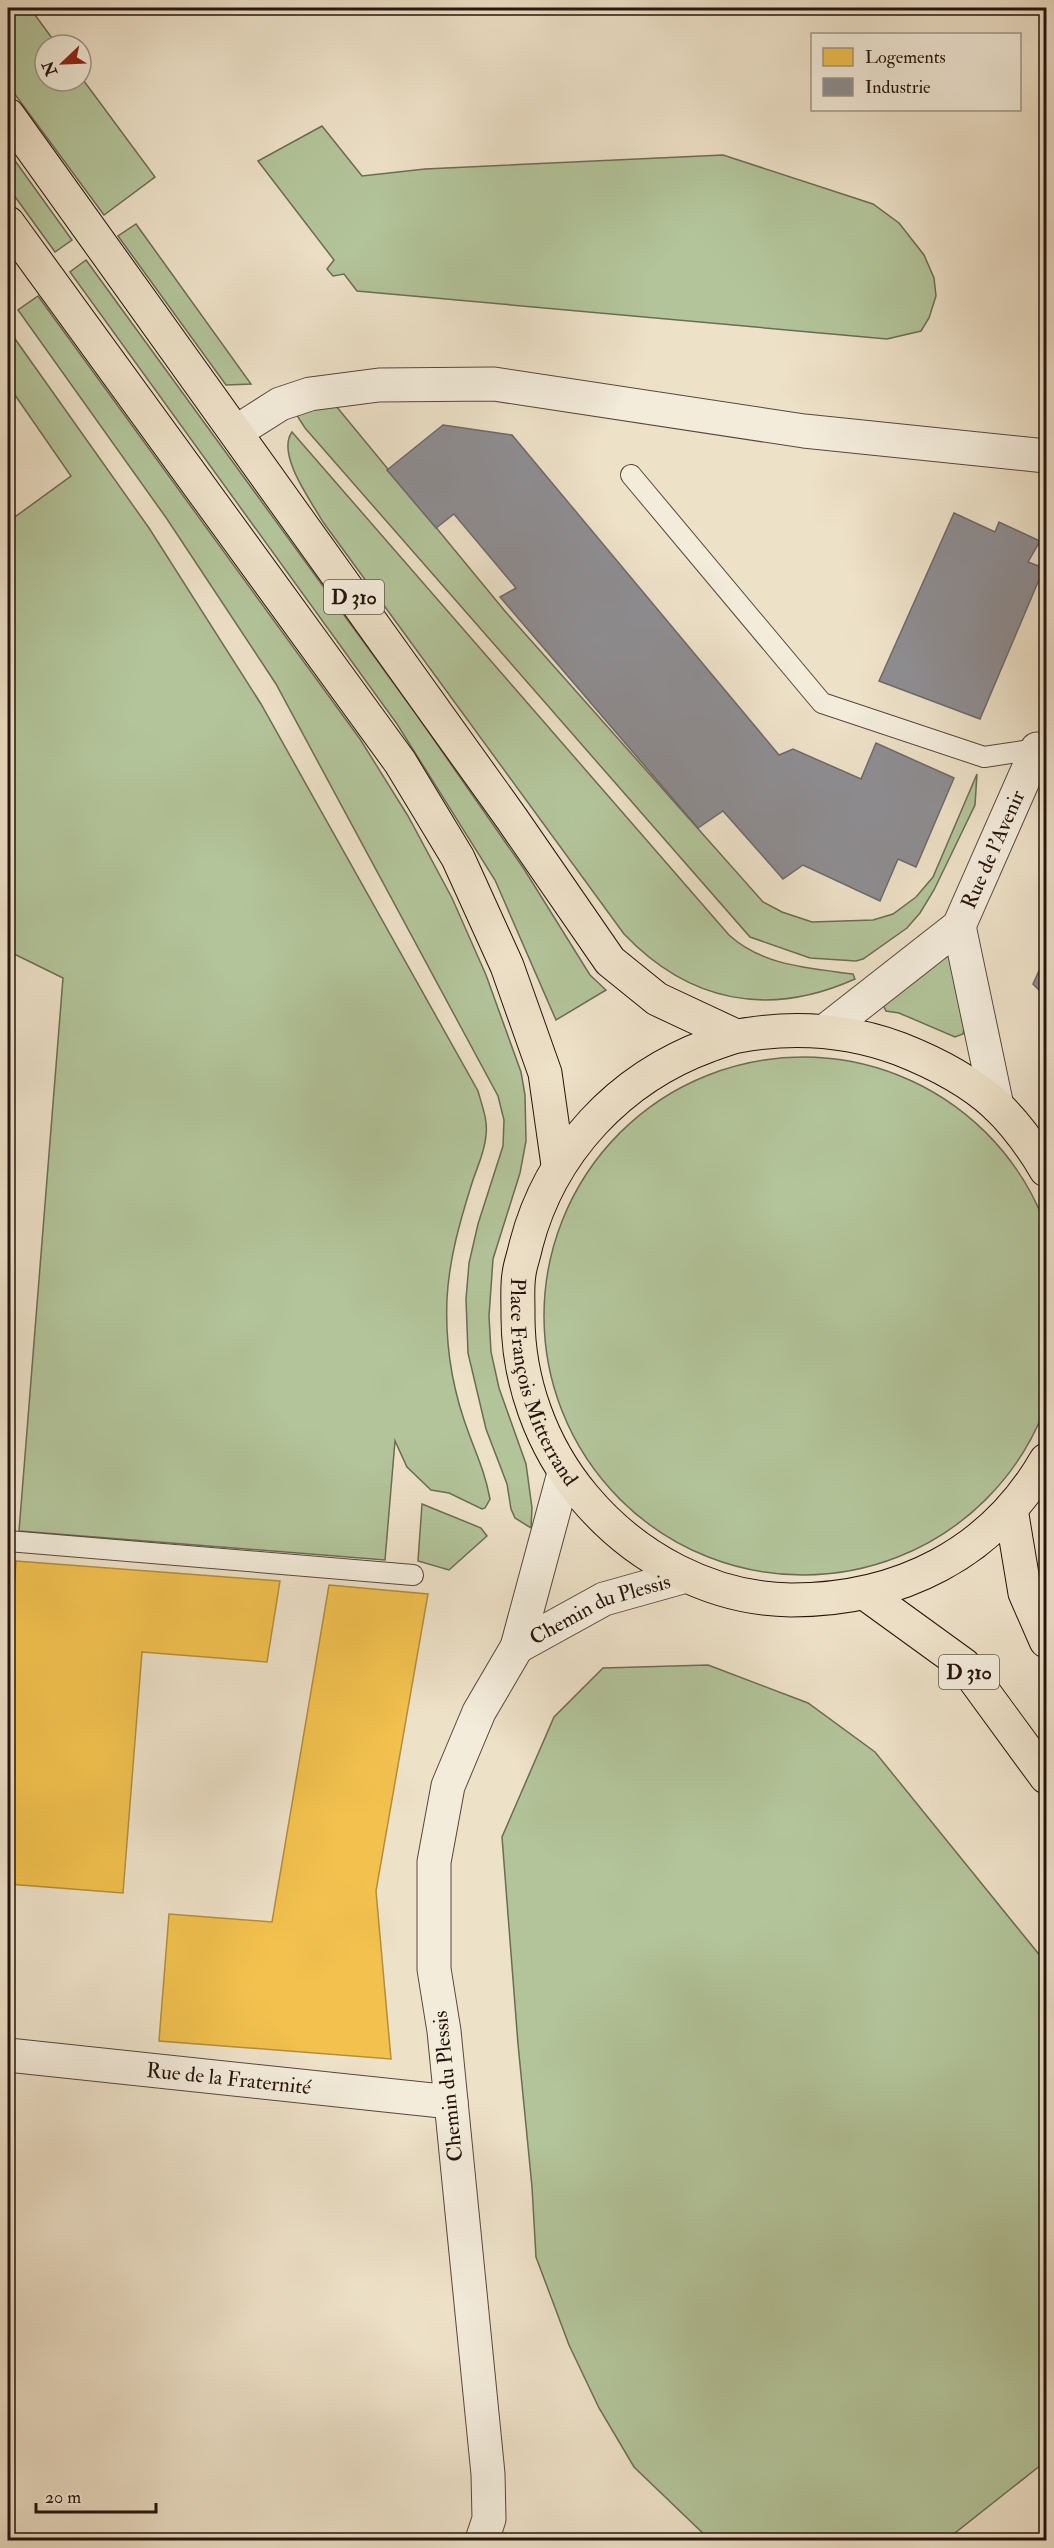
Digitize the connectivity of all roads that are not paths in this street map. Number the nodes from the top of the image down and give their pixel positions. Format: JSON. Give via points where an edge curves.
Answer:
{"nodes":[{"id":1,"x":8,"y":115,"type":"edge"},
{"id":2,"x":8,"y":223,"type":"edge"},
{"id":3,"x":236,"y":432,"type":"junction"},
{"id":4,"x":1047,"y":456,"type":"edge"},
{"id":5,"x":631,"y":475,"type":"dead end"},
{"id":6,"x":1043,"y":742,"type":"edge"},
{"id":7,"x":959,"y":926,"type":"junction"},
{"id":8,"x":825,"y":1031,"type":"junction"},
{"id":9,"x":736,"y":1036,"type":"junction"},
{"id":10,"x":997,"y":1106,"type":"junction"},
{"id":11,"x":558,"y":1165,"type":"junction"},
{"id":12,"x":1047,"y":1170,"type":"edge"},
{"id":13,"x":1047,"y":1460,"type":"edge"},
{"id":14,"x":564,"y":1473,"type":"junction"},
{"id":15,"x":1011,"y":1509,"type":"junction"},
{"id":16,"x":8,"y":1542,"type":"edge"},
{"id":17,"x":413,"y":1575,"type":"dead end"},
{"id":18,"x":686,"y":1576,"type":"junction"},
{"id":19,"x":866,"y":1594,"type":"junction"},
{"id":20,"x":1047,"y":1641,"type":"edge"},
{"id":21,"x":517,"y":1647,"type":"junction"},
{"id":22,"x":1047,"y":1777,"type":"edge"},
{"id":23,"x":8,"y":2055,"type":"edge"},
{"id":24,"x":451,"y":2102,"type":"junction"},
{"id":25,"x":482,"y":2541,"type":"edge"}],
"edges":[{"from":1,"to":3,"type":"main road","number":"D 310"},
{"from":2,"to":11,"type":"main road","number":"D 310","via":[[400,762],[458,858],[507,966],[545,1073]]},
{"from":3,"to":4,"type":"street","via":[[280,404],[310,394],[379,385],[494,384],[804,431]]},
{"from":3,"to":9,"type":"main road","number":"D 310","via":[[610,961],[657,999]]},
{"from":5,"to":6,"type":"lane","via":[[822,703],[984,758]]},
{"from":6,"to":7,"type":"street","name":"Rue de l'Avenir"},
{"from":7,"to":8,"type":"street","name":"Rue de l'Avenir"},
{"from":7,"to":10,"type":"street","name":"Rue de l'Avenir"},
{"from":8,"to":9,"type":"main road","name":"Place François Mitterrand"},
{"from":8,"to":10,"type":"main road","name":"Place François Mitterrand","via":[[876,1040],[925,1059]]},
{"from":9,"to":11,"type":"main road","name":"Place François Mitterrand","via":[[687,1054],[637,1082],[593,1120]]},
{"from":10,"to":12,"type":"main road","name":"Place François Mitterrand"},
{"from":11,"to":14,"type":"main road","name":"Place François Mitterrand","via":[[533,1217],[519,1274],[518,1342],[530,1403]]},
{"from":13,"to":15,"type":"main road","name":"Place François Mitterrand"},
{"from":14,"to":18,"type":"main road","name":"Place François Mitterrand","via":[[603,1521],[643,1552]]},
{"from":14,"to":21,"type":"street","name":"Chemin du Plessis"},
{"from":15,"to":19,"type":"main road","name":"Place François Mitterrand","via":[[980,1538],[944,1562],[907,1581]]},
{"from":15,"to":20,"type":"main road","via":[[1025,1593]]},
{"from":16,"to":17,"type":"lane"},
{"from":18,"to":19,"type":"main road","name":"Place François Mitterrand","via":[[728,1591],[772,1599],[818,1600]]},
{"from":18,"to":21,"type":"street","name":"Chemin du Plessis","via":[[604,1599]]},
{"from":19,"to":22,"type":"main road","number":"D 310","via":[[964,1665]]},
{"from":21,"to":24,"type":"street","name":"Chemin du Plessis","via":[[479,1712],[448,1786],[434,1862],[434,1969]]},
{"from":23,"to":24,"type":"street","name":"Rue de la Fraternité"},
{"from":24,"to":25,"type":"street","name":"Chemin du Plessis","via":[[488,2474],[489,2519]]}]}
